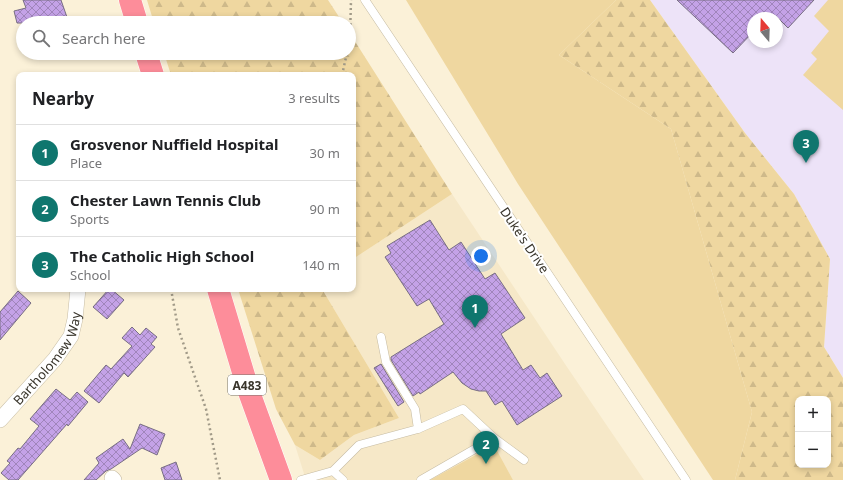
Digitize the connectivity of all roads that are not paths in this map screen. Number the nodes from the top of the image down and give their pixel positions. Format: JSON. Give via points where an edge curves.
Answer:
{"nodes":[{"id":1,"x":130,"y":0,"type":"edge"},
{"id":2,"x":365,"y":0,"type":"edge"},
{"id":3,"x":135,"y":16,"type":"edge"},
{"id":4,"x":148,"y":60,"type":"edge"},
{"id":5,"x":152,"y":72,"type":"edge"},
{"id":6,"x":78,"y":292,"type":"edge"},
{"id":7,"x":219,"y":292,"type":"edge"},
{"id":8,"x":381,"y":337,"type":"dead end"},
{"id":9,"x":0,"y":420,"type":"edge"},
{"id":10,"x":418,"y":429,"type":"junction"},
{"id":11,"x":494,"y":438,"type":"junction"},
{"id":12,"x":524,"y":460,"type":"dead end"},
{"id":13,"x":332,"y":471,"type":"junction"},
{"id":14,"x":281,"y":480,"type":"edge"},
{"id":15,"x":301,"y":480,"type":"edge"},
{"id":16,"x":343,"y":480,"type":"edge"},
{"id":17,"x":421,"y":480,"type":"edge"},
{"id":18,"x":686,"y":480,"type":"edge"}],
"edges":[{"from":1,"to":3,"type":"highway"},
{"from":2,"to":18,"type":"lane","name":"Duke's Drive"},
{"from":4,"to":5,"type":"highway"},
{"from":6,"to":9,"type":"street","name":"Bartholomew Way","via":[[71,336],[55,359]]},
{"from":7,"to":14,"type":"highway","number":"A483","via":[[249,392]]},
{"from":8,"to":10,"type":"lane","via":[[386,362],[415,409]]},
{"from":10,"to":11,"type":"lane","via":[[463,409]]},
{"from":10,"to":13,"type":"lane","via":[[359,445]]},
{"from":11,"to":12,"type":"lane"},
{"from":11,"to":17,"type":"lane"},
{"from":13,"to":15,"type":"lane"},
{"from":13,"to":16,"type":"lane"}]}
